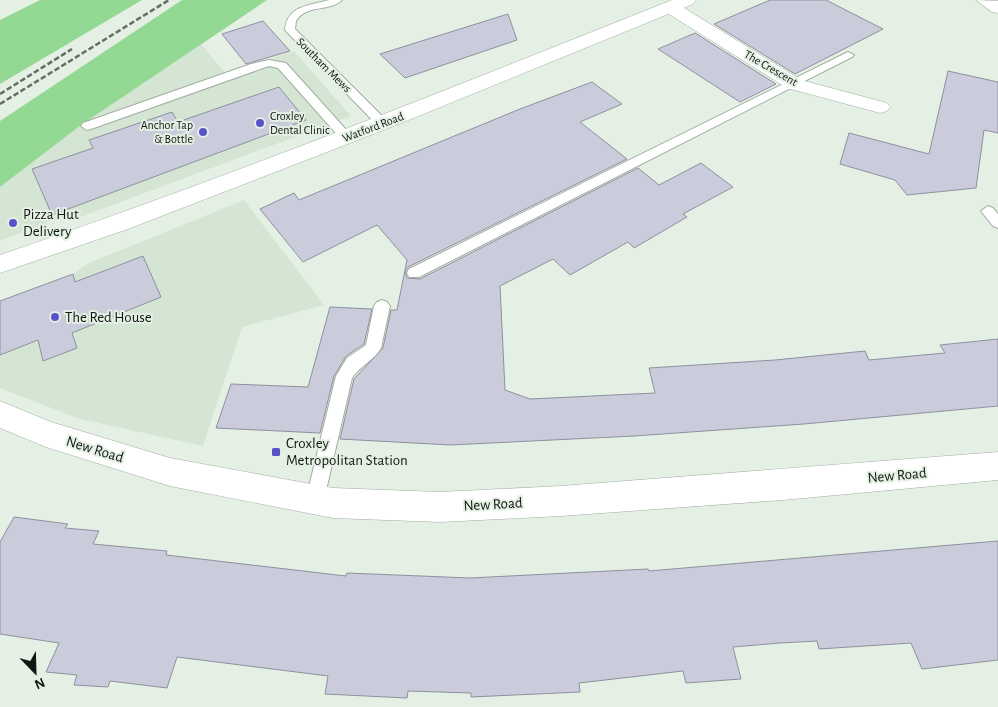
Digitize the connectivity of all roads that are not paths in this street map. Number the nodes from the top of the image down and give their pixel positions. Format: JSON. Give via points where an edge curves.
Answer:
{"nodes":[{"id":1,"x":337,"y":0,"type":"edge"},
{"id":2,"x":985,"y":0,"type":"edge"},
{"id":3,"x":678,"y":4,"type":"edge"},
{"id":4,"x":998,"y":8,"type":"edge"},
{"id":5,"x":848,"y":55,"type":"dead end"},
{"id":6,"x":794,"y":84,"type":"junction"},
{"id":7,"x":880,"y":108,"type":"dead end"},
{"id":8,"x":382,"y":124,"type":"junction"},
{"id":9,"x":87,"y":126,"type":"dead end"},
{"id":10,"x":346,"y":137,"type":"junction"},
{"id":11,"x":988,"y":210,"type":"dead end"},
{"id":12,"x":998,"y":223,"type":"edge"},
{"id":13,"x":0,"y":264,"type":"edge"},
{"id":14,"x":414,"y":272,"type":"dead end"},
{"id":15,"x":382,"y":306,"type":"dead end"},
{"id":16,"x":0,"y":414,"type":"edge"},
{"id":17,"x":998,"y":466,"type":"edge"},
{"id":18,"x":315,"y":499,"type":"junction"}],
"edges":[{"from":1,"to":8,"type":"lane","name":"Southam Mews","via":[[331,5],[311,5],[292,18],[290,30]]},
{"from":2,"to":4,"type":"street"},
{"from":3,"to":6,"type":"street","name":"The Crescent"},
{"from":3,"to":8,"type":"street","name":"Watford Road"},
{"from":5,"to":6,"type":"lane"},
{"from":6,"to":7,"type":"street","name":"The Crescent"},
{"from":6,"to":14,"type":"lane"},
{"from":8,"to":10,"type":"street","name":"Watford Road"},
{"from":9,"to":10,"type":"lane","via":[[255,66],[277,63]]},
{"from":10,"to":13,"type":"street","name":"Watford Road","via":[[120,224]]},
{"from":11,"to":12,"type":"lane"},
{"from":15,"to":18,"type":"lane","via":[[373,348],[353,363],[344,376]]},
{"from":16,"to":18,"type":"street","name":"New Road","via":[[46,434],[170,472]]},
{"from":17,"to":18,"type":"street","name":"New Road","via":[[774,486],[440,507],[333,503]]}]}
